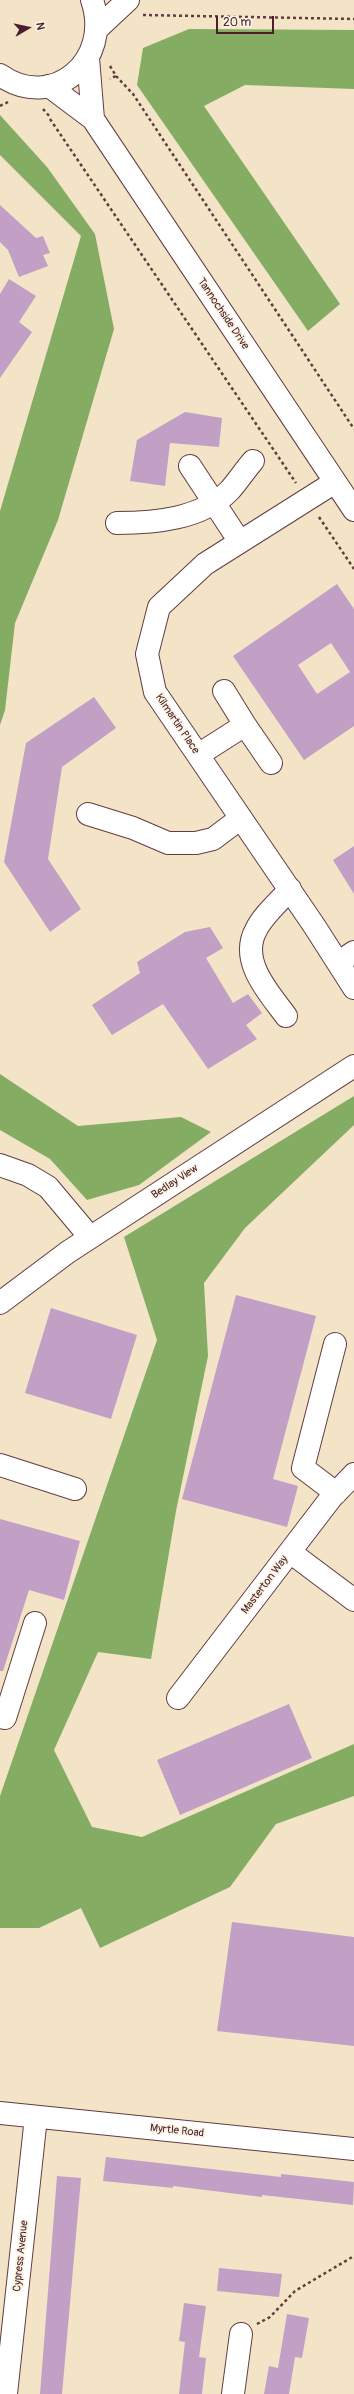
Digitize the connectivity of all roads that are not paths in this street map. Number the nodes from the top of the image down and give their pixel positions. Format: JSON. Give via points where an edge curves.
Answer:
{"nodes":[{"id":1,"x":92,"y":0,"type":"edge"},
{"id":2,"x":135,"y":8,"type":"edge"},
{"id":3,"x":98,"y":28,"type":"junction"},
{"id":4,"x":98,"y":61,"type":"junction"},
{"id":5,"x":5,"y":82,"type":"edge"},
{"id":6,"x":49,"y":86,"type":"junction"},
{"id":7,"x":93,"y":119,"type":"junction"},
{"id":8,"x":253,"y":461,"type":"dead end"},
{"id":9,"x":190,"y":466,"type":"dead end"},
{"id":10,"x":335,"y":482,"type":"junction"},
{"id":11,"x":214,"y":502,"type":"junction"},
{"id":12,"x":354,"y":510,"type":"edge"},
{"id":13,"x":117,"y":523,"type":"dead end"},
{"id":14,"x":240,"y":542,"type":"junction"},
{"id":15,"x":224,"y":691,"type":"dead end"},
{"id":16,"x":245,"y":725,"type":"junction"},
{"id":17,"x":198,"y":755,"type":"junction"},
{"id":18,"x":271,"y":763,"type":"dead end"},
{"id":19,"x":88,"y":814,"type":"dead end"},
{"id":20,"x":241,"y":818,"type":"junction"},
{"id":21,"x":290,"y":889,"type":"junction"},
{"id":22,"x":346,"y":957,"type":"edge"},
{"id":23,"x":354,"y":988,"type":"edge"},
{"id":24,"x":286,"y":1016,"type":"dead end"},
{"id":25,"x":354,"y":1066,"type":"edge"},
{"id":26,"x":0,"y":1165,"type":"edge"},
{"id":27,"x":90,"y":1237,"type":"junction"},
{"id":28,"x":0,"y":1303,"type":"edge"},
{"id":29,"x":335,"y":1344,"type":"dead end"},
{"id":30,"x":0,"y":1465,"type":"edge"},
{"id":31,"x":354,"y":1474,"type":"edge"},
{"id":32,"x":75,"y":1489,"type":"dead end"},
{"id":33,"x":336,"y":1493,"type":"junction"},
{"id":34,"x":290,"y":1552,"type":"junction"},
{"id":35,"x":354,"y":1600,"type":"edge"},
{"id":36,"x":35,"y":1623,"type":"dead end"},
{"id":37,"x":178,"y":1698,"type":"dead end"},
{"id":38,"x":0,"y":1717,"type":"edge"},
{"id":39,"x":0,"y":2113,"type":"edge"},
{"id":40,"x":36,"y":2117,"type":"junction"},
{"id":41,"x":354,"y":2149,"type":"edge"},
{"id":42,"x":240,"y":2334,"type":"road end"},
{"id":43,"x":6,"y":2394,"type":"edge"},
{"id":44,"x":233,"y":2394,"type":"edge"}],
"edges":[{"from":1,"to":3,"type":"street"},
{"from":2,"to":3,"type":"street"},
{"from":3,"to":4,"type":"street","via":[[95,44]]},
{"from":4,"to":6,"type":"street"},
{"from":4,"to":7,"type":"street","name":"Tannochside Drive"},
{"from":5,"to":6,"type":"street","via":[[32,87]]},
{"from":6,"to":7,"type":"street","name":"Tannochside Drive"},
{"from":7,"to":10,"type":"street","name":"Tannochside Drive"},
{"from":8,"to":11,"type":"street","via":[[229,490]]},
{"from":9,"to":11,"type":"street"},
{"from":10,"to":12,"type":"street","name":"Tannochside Drive"},
{"from":10,"to":14,"type":"street","name":"Kilmartin Place"},
{"from":11,"to":13,"type":"street","via":[[174,519],[151,523]]},
{"from":11,"to":14,"type":"street"},
{"from":14,"to":17,"type":"street","name":"Kilmartin Place","via":[[205,564],[159,607],[147,654],[155,692]]},
{"from":15,"to":16,"type":"street"},
{"from":16,"to":17,"type":"street"},
{"from":16,"to":18,"type":"street"},
{"from":17,"to":20,"type":"street","name":"Kilmartin Place"},
{"from":19,"to":20,"type":"street","via":[[133,828],[168,843],[196,843],[214,839]]},
{"from":20,"to":21,"type":"street","name":"Kilmartin Place"},
{"from":21,"to":22,"type":"street","name":"Kilmartin Place"},
{"from":21,"to":24,"type":"street","via":[[256,930],[251,948],[257,976]]},
{"from":22,"to":23,"type":"street","name":"Kilmartin Place"},
{"from":25,"to":27,"type":"street","name":"Bedlay View"},
{"from":26,"to":27,"type":"street","via":[[28,1175],[48,1187]]},
{"from":27,"to":28,"type":"street","name":"Bedlay View"},
{"from":29,"to":33,"type":"street","via":[[304,1468]]},
{"from":30,"to":32,"type":"street"},
{"from":31,"to":33,"type":"street","name":"Masterton Way"},
{"from":33,"to":34,"type":"street","name":"Masterton Way"},
{"from":34,"to":35,"type":"street"},
{"from":34,"to":37,"type":"street","name":"Masterton Way"},
{"from":36,"to":38,"type":"street","via":[[5,1718]]},
{"from":39,"to":40,"type":"street","name":"Myrtle Road"},
{"from":40,"to":41,"type":"street","name":"Myrtle Road"},
{"from":40,"to":43,"type":"street","name":"Cypress Avenue"},
{"from":42,"to":44,"type":"street"}]}
